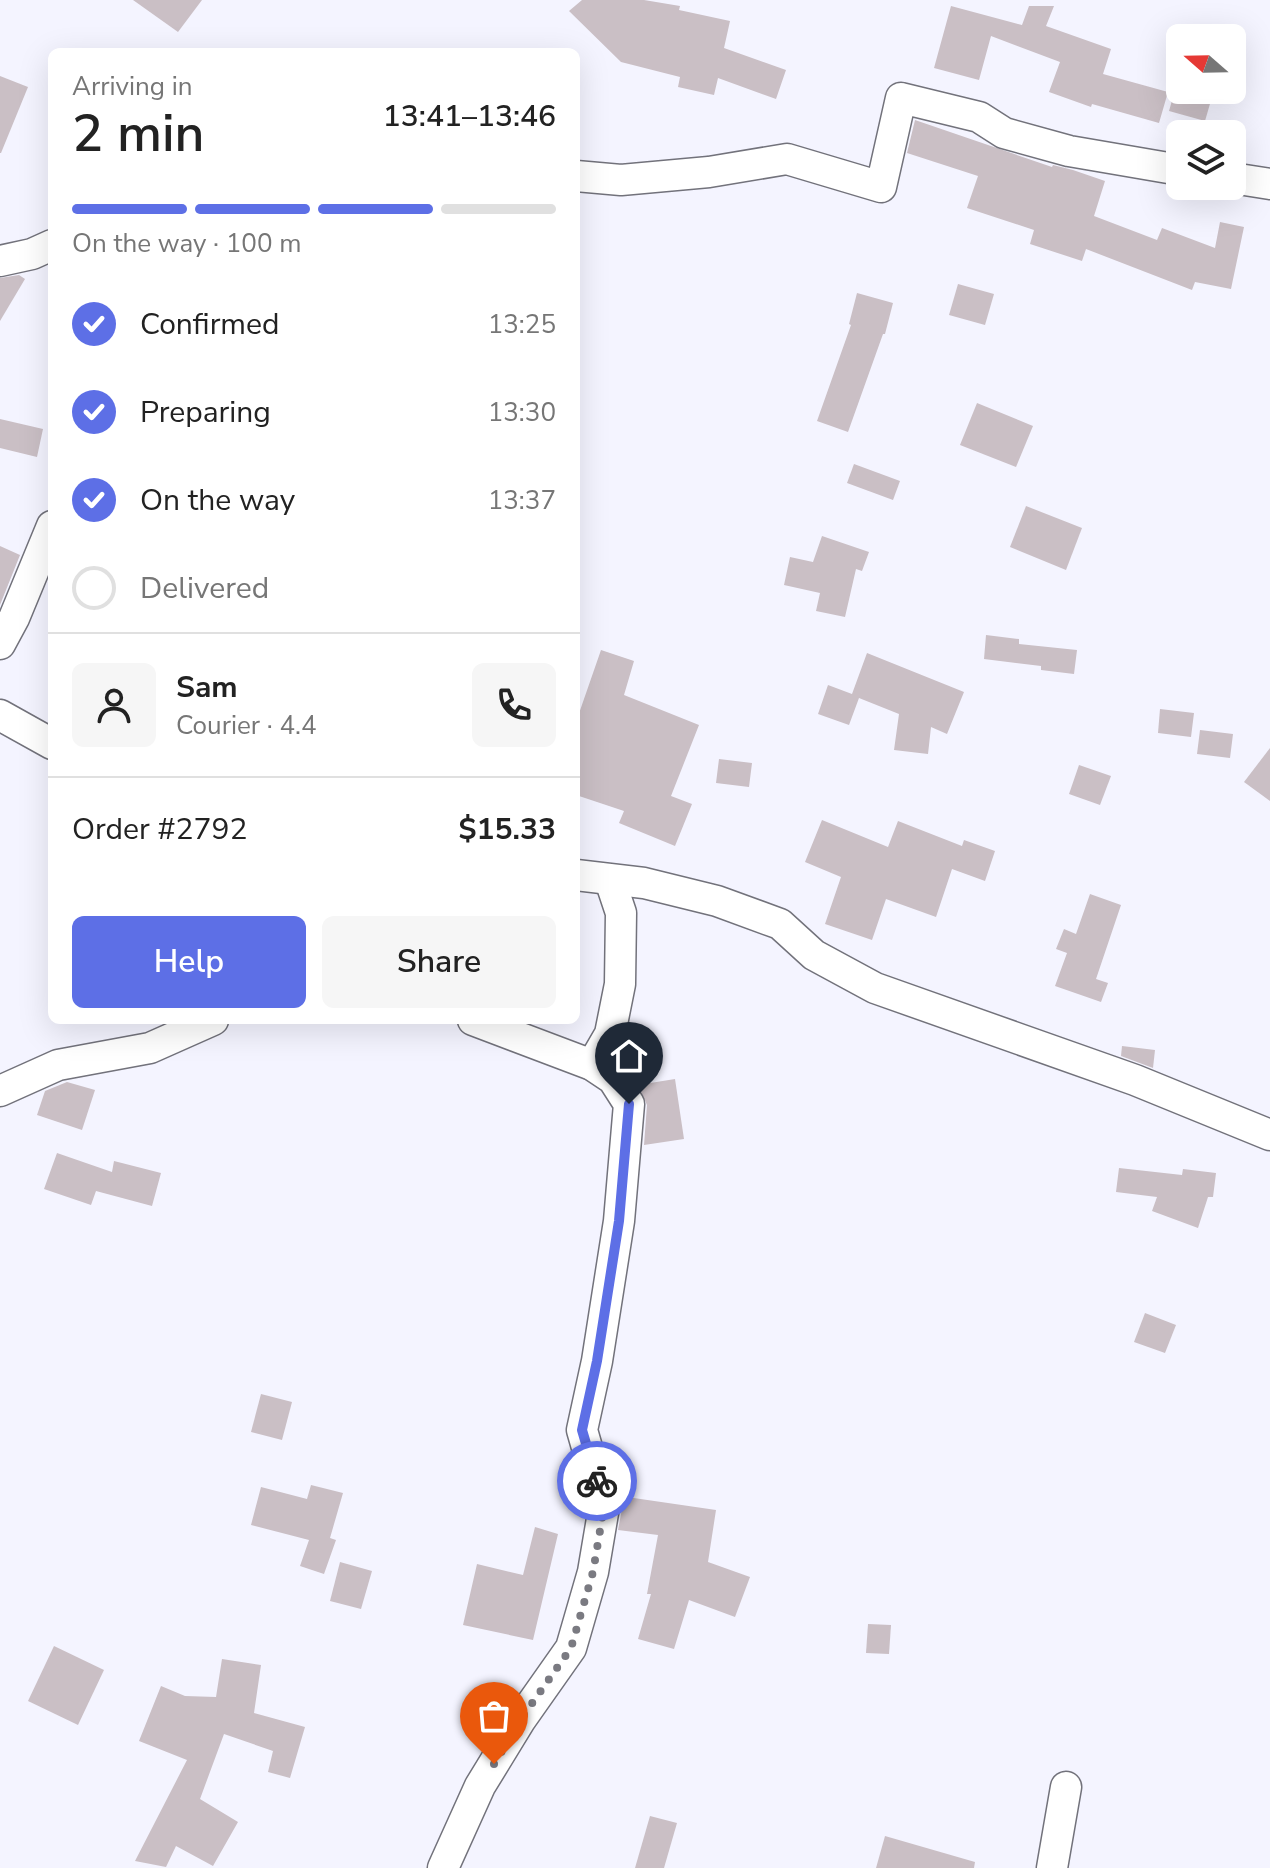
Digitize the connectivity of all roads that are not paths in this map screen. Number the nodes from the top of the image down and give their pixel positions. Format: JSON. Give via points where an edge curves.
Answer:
{"nodes":[{"id":1,"x":1166,"y":168,"type":"edge"},
{"id":2,"x":580,"y":176,"type":"edge"},
{"id":3,"x":1246,"y":180,"type":"edge"},
{"id":4,"x":1270,"y":184,"type":"edge"},
{"id":5,"x":48,"y":247,"type":"edge"},
{"id":6,"x":0,"y":261,"type":"edge"},
{"id":7,"x":48,"y":536,"type":"edge"},
{"id":8,"x":0,"y":644,"type":"edge"},
{"id":9,"x":0,"y":715,"type":"edge"},
{"id":10,"x":48,"y":742,"type":"edge"},
{"id":11,"x":580,"y":876,"type":"edge"},
{"id":12,"x":610,"y":880,"type":"junction"},
{"id":13,"x":204,"y":1024,"type":"edge"},
{"id":14,"x":484,"y":1024,"type":"edge"},
{"id":15,"x":592,"y":1065,"type":"junction"},
{"id":16,"x":0,"y":1091,"type":"edge"},
{"id":17,"x":1270,"y":1135,"type":"edge"},
{"id":18,"x":1066,"y":1787,"type":"dead end"},
{"id":19,"x":443,"y":1868,"type":"edge"},
{"id":20,"x":1052,"y":1868,"type":"edge"}],
"edges":[{"from":1,"to":2,"type":"street","via":[[1069,151],[1004,133],[979,117],[901,98],[881,187],[787,159],[621,180]]},
{"from":3,"to":4,"type":"street"},
{"from":5,"to":6,"type":"street"},
{"from":7,"to":8,"type":"street"},
{"from":9,"to":10,"type":"street"},
{"from":11,"to":12,"type":"street"},
{"from":12,"to":15,"type":"street","via":[[621,913],[620,984],[610,1034]]},
{"from":12,"to":17,"type":"street","via":[[717,901],[780,924],[814,955],[875,988],[1135,1080]]},
{"from":13,"to":16,"type":"street","via":[[150,1048],[58,1065]]},
{"from":14,"to":15,"type":"street"},
{"from":15,"to":19,"type":"street","via":[[613,1079],[629,1104],[619,1221],[582,1430],[604,1507],[593,1572],[571,1648],[480,1786]]},
{"from":18,"to":20,"type":"street"}]}
